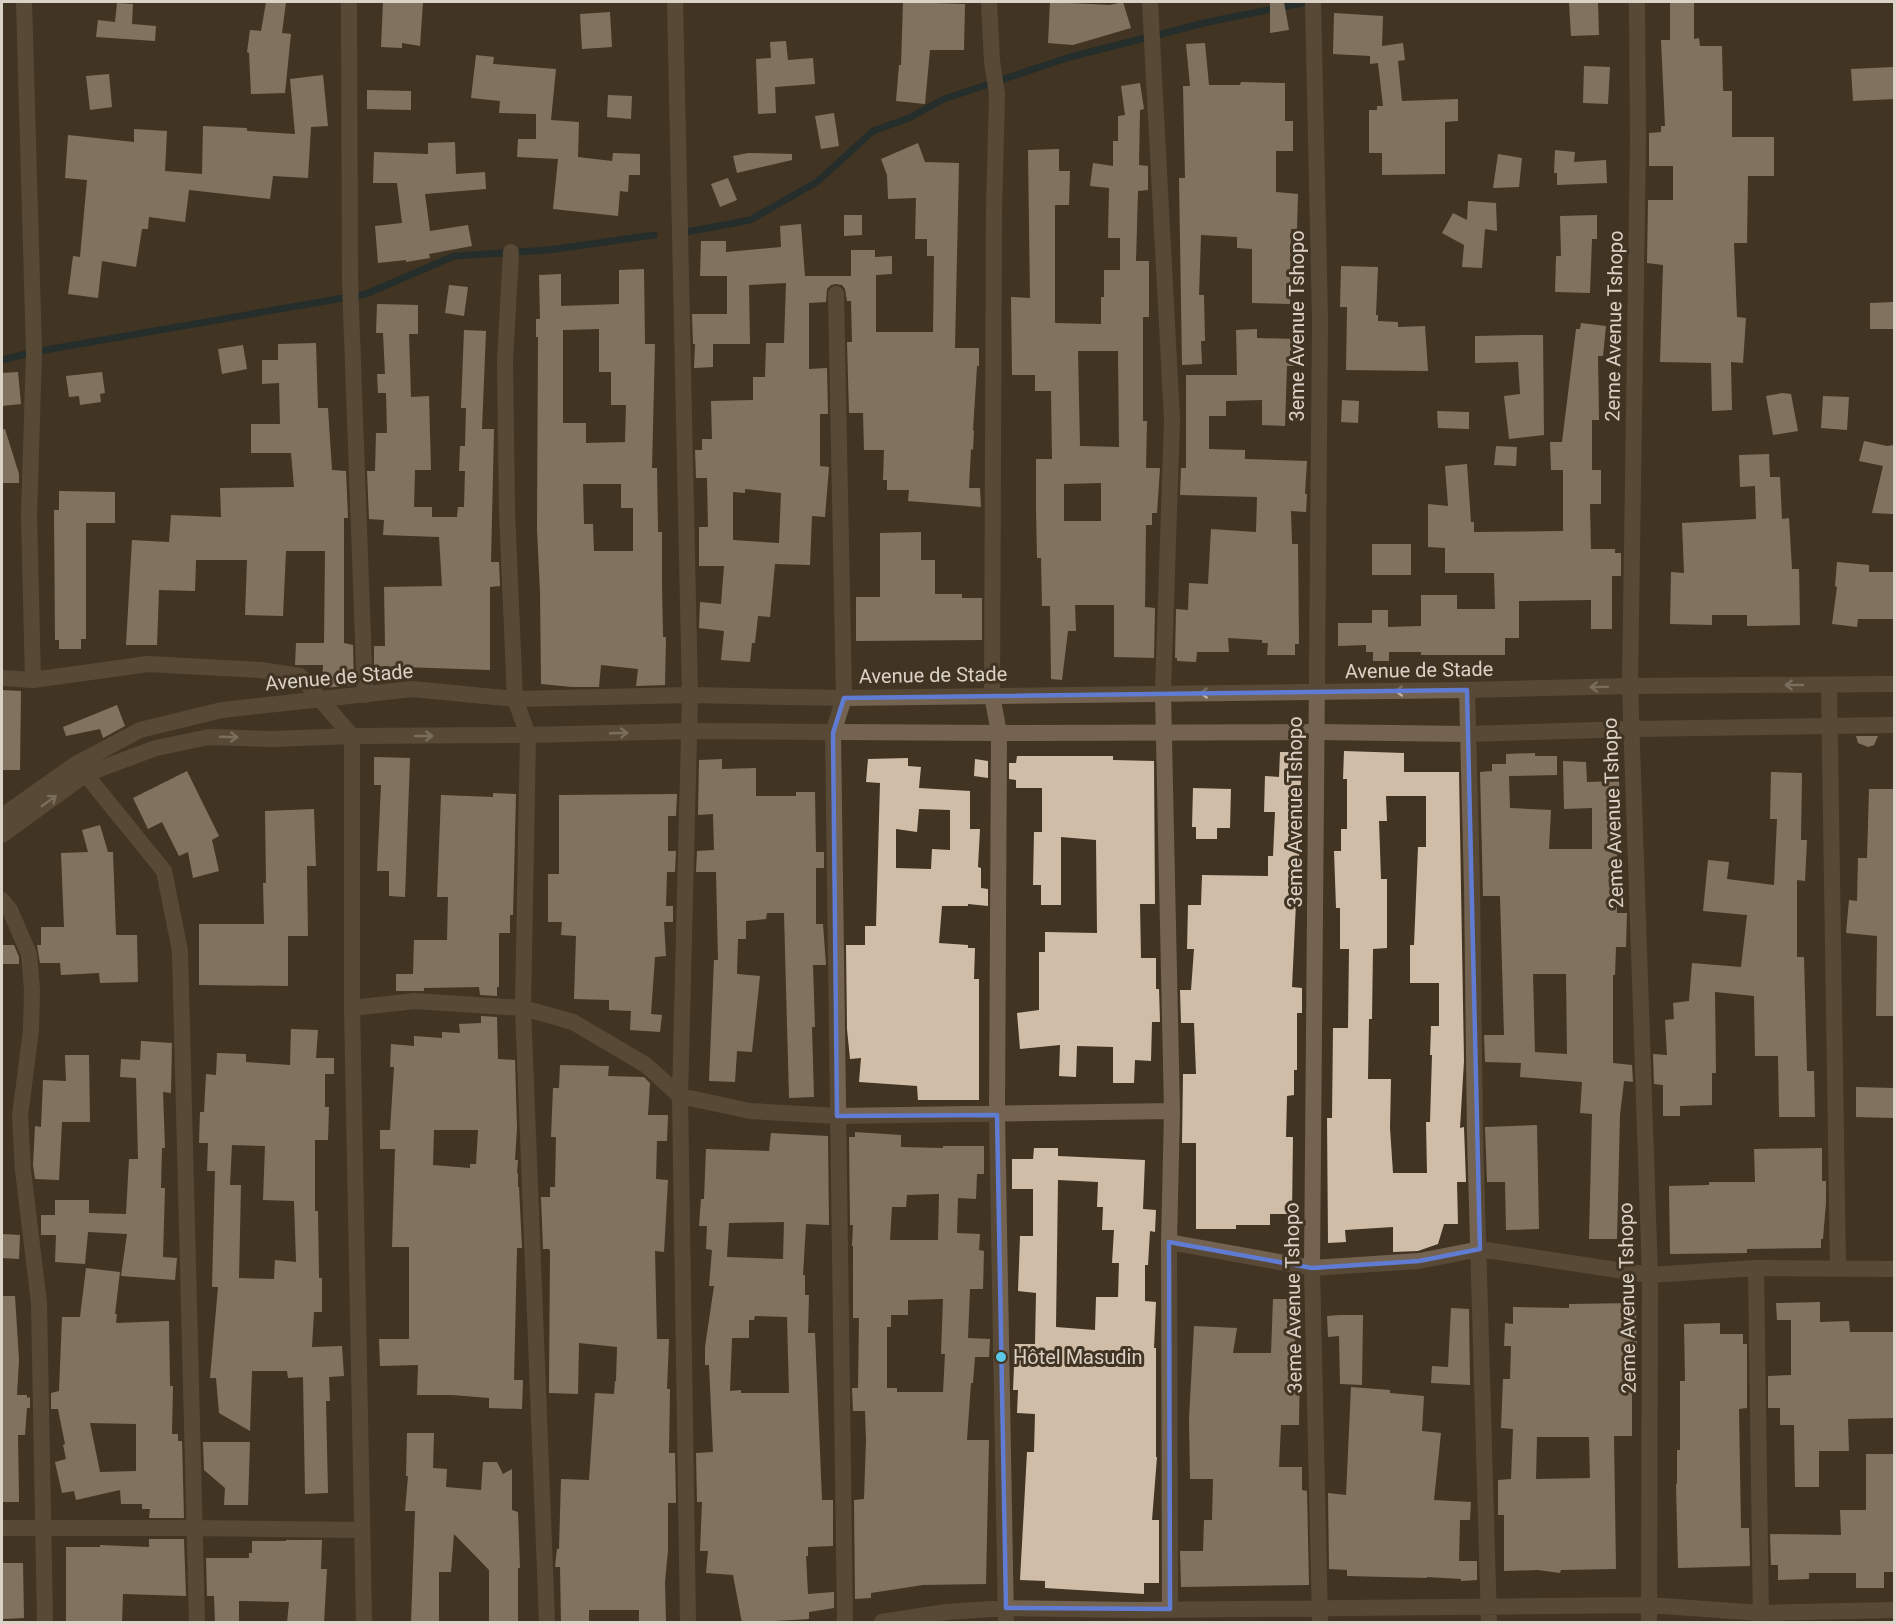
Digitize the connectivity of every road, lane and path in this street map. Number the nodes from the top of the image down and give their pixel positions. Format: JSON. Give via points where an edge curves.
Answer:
{"nodes":[{"id":1,"x":24,"y":2,"type":"edge"},
{"id":2,"x":350,"y":2,"type":"edge"},
{"id":3,"x":675,"y":2,"type":"edge"},
{"id":4,"x":989,"y":2,"type":"edge"},
{"id":5,"x":1150,"y":2,"type":"edge"},
{"id":6,"x":1313,"y":2,"type":"edge"},
{"id":7,"x":1637,"y":2,"type":"edge"},
{"id":8,"x":511,"y":252,"type":"dead end"},
{"id":9,"x":836,"y":294,"type":"dead end"},
{"id":10,"x":2,"y":678,"type":"edge"},
{"id":11,"x":33,"y":680,"type":"junction"},
{"id":12,"x":1894,"y":684,"type":"edge"},
{"id":13,"x":1829,"y":685,"type":"junction"},
{"id":14,"x":1630,"y":686,"type":"junction"},
{"id":15,"x":1467,"y":690,"type":"junction"},
{"id":16,"x":1317,"y":692,"type":"junction"},
{"id":17,"x":1163,"y":693,"type":"junction"},
{"id":18,"x":365,"y":695,"type":"junction"},
{"id":19,"x":690,"y":695,"type":"junction"},
{"id":20,"x":992,"y":696,"type":"junction"},
{"id":21,"x":844,"y":698,"type":"junction"},
{"id":22,"x":322,"y":699,"type":"junction"},
{"id":23,"x":515,"y":699,"type":"junction"},
{"id":24,"x":1894,"y":725,"type":"edge"},
{"id":25,"x":1829,"y":726,"type":"junction"},
{"id":26,"x":1631,"y":729,"type":"junction"},
{"id":27,"x":690,"y":731,"type":"junction"},
{"id":28,"x":1163,"y":732,"type":"junction"},
{"id":29,"x":1317,"y":732,"type":"junction"},
{"id":30,"x":833,"y":733,"type":"junction"},
{"id":31,"x":999,"y":733,"type":"junction"},
{"id":32,"x":1468,"y":734,"type":"junction"},
{"id":33,"x":528,"y":735,"type":"junction"},
{"id":34,"x":352,"y":736,"type":"junction"},
{"id":35,"x":81,"y":769,"type":"junction"},
{"id":36,"x":2,"y":816,"type":"edge"},
{"id":37,"x":2,"y":835,"type":"edge"},
{"id":38,"x":2,"y":900,"type":"edge"},
{"id":39,"x":352,"y":1008,"type":"junction"},
{"id":40,"x":523,"y":1008,"type":"junction"},
{"id":41,"x":680,"y":1096,"type":"junction"},
{"id":42,"x":1172,"y":1111,"type":"junction"},
{"id":43,"x":997,"y":1115,"type":"junction"},
{"id":44,"x":837,"y":1116,"type":"junction"},
{"id":45,"x":1169,"y":1242,"type":"junction"},
{"id":46,"x":1479,"y":1249,"type":"junction"},
{"id":47,"x":1312,"y":1268,"type":"junction"},
{"id":48,"x":1756,"y":1268,"type":"junction"},
{"id":49,"x":1838,"y":1268,"type":"junction"},
{"id":50,"x":1894,"y":1269,"type":"edge"},
{"id":51,"x":1650,"y":1275,"type":"junction"},
{"id":52,"x":2,"y":1528,"type":"edge"},
{"id":53,"x":43,"y":1528,"type":"junction"},
{"id":54,"x":194,"y":1528,"type":"junction"},
{"id":55,"x":362,"y":1530,"type":"junction"},
{"id":56,"x":1649,"y":1605,"type":"junction"},
{"id":57,"x":1170,"y":1609,"type":"junction"},
{"id":58,"x":1894,"y":1610,"type":"edge"},
{"id":59,"x":1006,"y":1615,"type":"edge"},
{"id":60,"x":1489,"y":1615,"type":"edge"},
{"id":61,"x":1320,"y":1616,"type":"edge"},
{"id":62,"x":1761,"y":1618,"type":"edge"},
{"id":63,"x":45,"y":1623,"type":"edge"},
{"id":64,"x":197,"y":1623,"type":"edge"},
{"id":65,"x":364,"y":1623,"type":"edge"},
{"id":66,"x":547,"y":1623,"type":"edge"},
{"id":67,"x":688,"y":1623,"type":"edge"},
{"id":68,"x":845,"y":1623,"type":"edge"},
{"id":69,"x":882,"y":1623,"type":"edge"},
{"id":70,"x":1649,"y":1623,"type":"edge"}],
"edges":[{"from":1,"to":11,"type":"street","via":[[34,352],[29,515]]},
{"from":2,"to":18,"type":"street","via":[[350,281]]},
{"from":3,"to":19,"type":"street"},
{"from":4,"to":20,"type":"street","via":[[997,94]]},
{"from":5,"to":17,"type":"street","via":[[1172,419]]},
{"from":6,"to":16,"type":"street","name":"3eme Avenue Tshopo","via":[[1320,320]]},
{"from":7,"to":14,"type":"street","name":"2eme Avenue Tshopo"},
{"from":8,"to":23,"type":"street","via":[[505,372]]},
{"from":9,"to":21,"type":"street"},
{"from":10,"to":11,"type":"street"},
{"from":11,"to":22,"type":"street","via":[[148,664],[261,670],[300,676]]},
{"from":12,"to":13,"type":"street","name":"Avenue de Stade"},
{"from":13,"to":14,"type":"street","name":"Avenue de Stade","one_way":true},
{"from":13,"to":25,"type":"street"},
{"from":14,"to":15,"type":"street","name":"Avenue de Stade","one_way":true},
{"from":14,"to":26,"type":"street","name":"2eme Avenue Tshopo"},
{"from":15,"to":16,"type":"street","name":"Avenue de Stade","one_way":true},
{"from":15,"to":32,"type":"street"},
{"from":16,"to":17,"type":"street","name":"Avenue de Stade","one_way":true},
{"from":16,"to":29,"type":"street","name":"3eme Avenue Tshopo"},
{"from":17,"to":20,"type":"street","name":"Avenue de Stade"},
{"from":17,"to":28,"type":"street"},
{"from":18,"to":22,"type":"street","name":"Avenue de Stade"},
{"from":18,"to":23,"type":"street","name":"Avenue de Stade","via":[[412,689]]},
{"from":19,"to":21,"type":"street","name":"Avenue de Stade"},
{"from":19,"to":23,"type":"street","name":"Avenue de Stade"},
{"from":19,"to":27,"type":"street"},
{"from":20,"to":21,"type":"street","name":"Avenue de Stade"},
{"from":20,"to":31,"type":"street"},
{"from":21,"to":30,"type":"street"},
{"from":22,"to":34,"type":"street"},
{"from":22,"to":35,"type":"street","name":"Avenue de Stade","via":[[222,710],[140,730]]},
{"from":23,"to":33,"type":"street"},
{"from":24,"to":25,"type":"street"},
{"from":25,"to":26,"type":"street"},
{"from":25,"to":49,"type":"street"},
{"from":26,"to":32,"type":"street"},
{"from":26,"to":51,"type":"street","name":"2eme Avenue Tshopo"},
{"from":27,"to":30,"type":"street"},
{"from":33,"to":27,"type":"street","one_way":true},
{"from":27,"to":41,"type":"street"},
{"from":28,"to":29,"type":"street"},
{"from":28,"to":31,"type":"street"},
{"from":28,"to":42,"type":"street"},
{"from":29,"to":32,"type":"street"},
{"from":29,"to":47,"type":"street","name":"3eme Avenue Tshopo"},
{"from":30,"to":31,"type":"street"},
{"from":30,"to":44,"type":"street"},
{"from":31,"to":43,"type":"street"},
{"from":32,"to":46,"type":"street"},
{"from":34,"to":33,"type":"street","one_way":true},
{"from":33,"to":40,"type":"street"},
{"from":35,"to":34,"type":"street","one_way":true,"via":[[209,737]]},
{"from":34,"to":39,"type":"street"},
{"from":35,"to":36,"type":"street","name":"Avenue de Stade"},
{"from":37,"to":35,"type":"street","one_way":true},
{"from":35,"to":54,"type":"street","via":[[164,871],[180,951]]},
{"from":38,"to":53,"type":"street","via":[[29,954],[32,990],[32,1030],[20,1116],[39,1303]]},
{"from":39,"to":40,"type":"street","via":[[415,1000]]},
{"from":39,"to":55,"type":"street"},
{"from":40,"to":41,"type":"street","via":[[573,1022],[646,1065]]},
{"from":40,"to":66,"type":"street"},
{"from":41,"to":44,"type":"street","via":[[750,1111]]},
{"from":41,"to":67,"type":"street"},
{"from":42,"to":43,"type":"street"},
{"from":42,"to":45,"type":"street"},
{"from":43,"to":44,"type":"street"},
{"from":43,"to":59,"type":"street"},
{"from":44,"to":68,"type":"street"},
{"from":45,"to":47,"type":"street"},
{"from":45,"to":57,"type":"street"},
{"from":46,"to":47,"type":"street","via":[[1419,1261]]},
{"from":46,"to":51,"type":"street"},
{"from":46,"to":60,"type":"street"},
{"from":47,"to":61,"type":"street","name":"3eme Avenue Tshopo"},
{"from":48,"to":49,"type":"street"},
{"from":48,"to":51,"type":"street"},
{"from":48,"to":62,"type":"street"},
{"from":49,"to":50,"type":"street"},
{"from":51,"to":56,"type":"street","name":"2eme Avenue Tshopo"},
{"from":52,"to":53,"type":"street"},
{"from":53,"to":54,"type":"street"},
{"from":53,"to":63,"type":"street"},
{"from":54,"to":55,"type":"street"},
{"from":54,"to":64,"type":"street"},
{"from":55,"to":65,"type":"street"},
{"from":56,"to":60,"type":"street"},
{"from":56,"to":62,"type":"street"},
{"from":56,"to":70,"type":"street","name":"2eme Avenue Tshopo"},
{"from":57,"to":59,"type":"street"},
{"from":57,"to":61,"type":"street"},
{"from":58,"to":62,"type":"street"},
{"from":59,"to":69,"type":"street","via":[[946,1612]]},
{"from":60,"to":61,"type":"street"}]}
